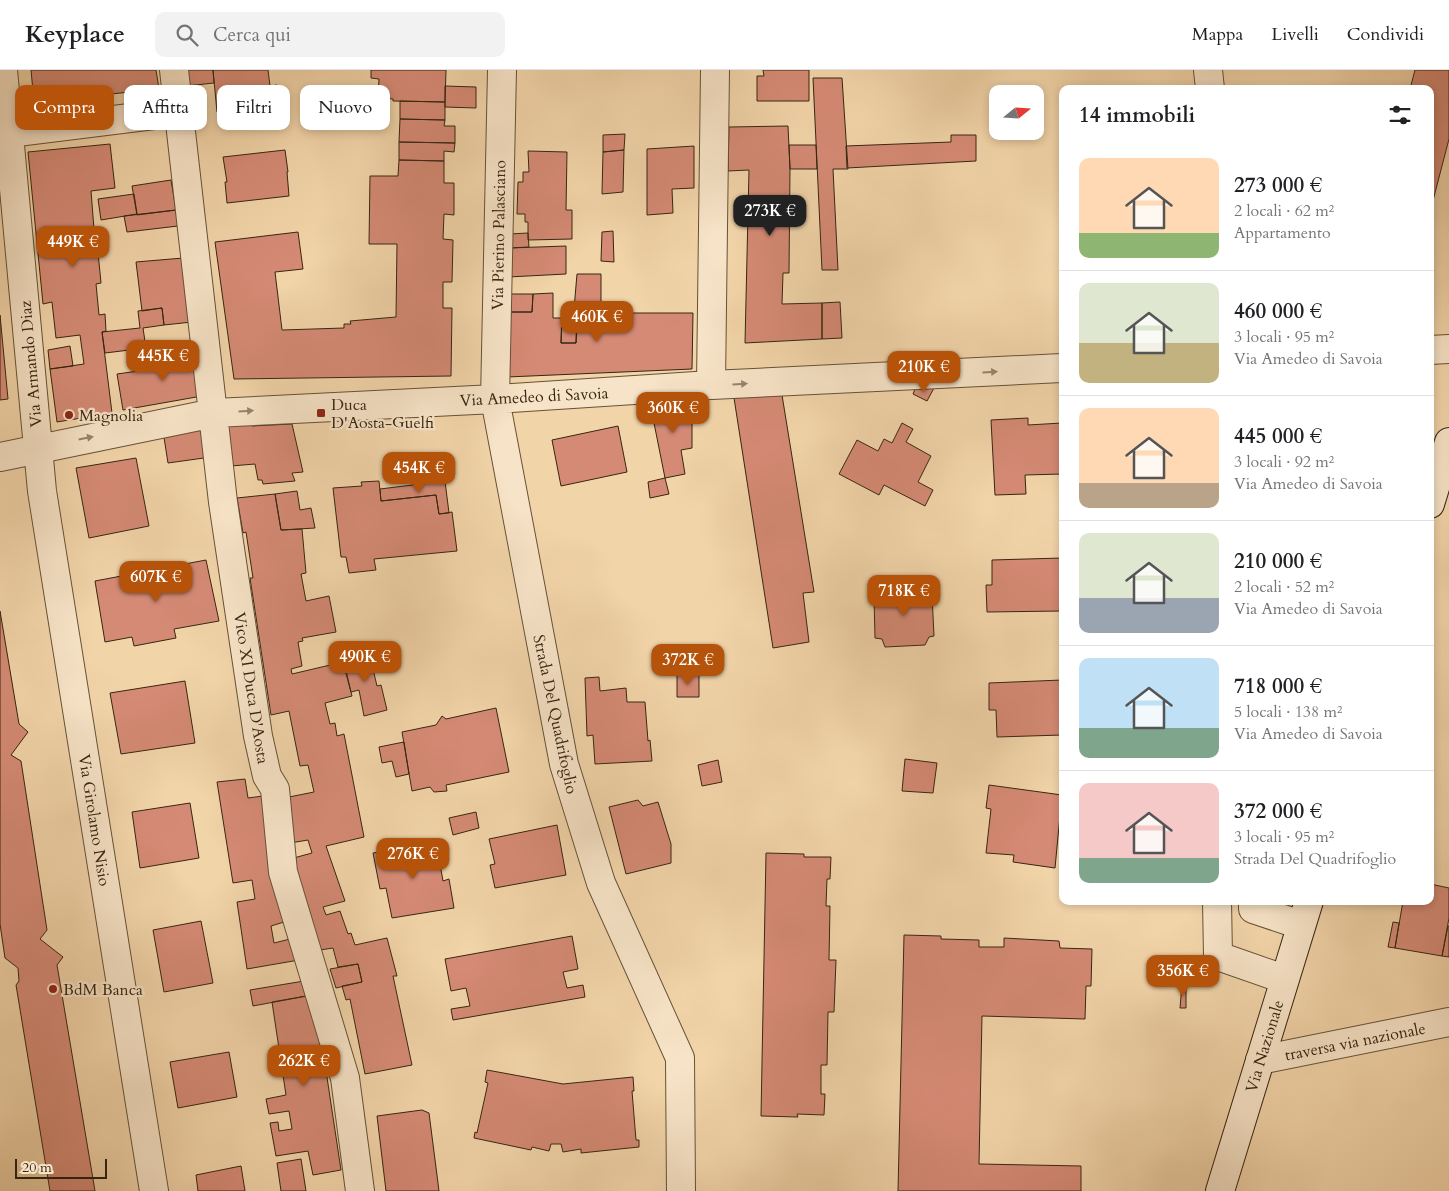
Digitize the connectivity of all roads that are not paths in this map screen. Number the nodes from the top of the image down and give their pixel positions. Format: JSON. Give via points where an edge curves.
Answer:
{"nodes":[{"id":1,"x":3,"y":70,"type":"edge"},
{"id":2,"x":174,"y":70,"type":"edge"},
{"id":3,"x":502,"y":70,"type":"edge"},
{"id":4,"x":715,"y":70,"type":"edge"},
{"id":5,"x":1208,"y":70,"type":"edge"},
{"id":6,"x":175,"y":85,"type":"edge"},
{"id":7,"x":1210,"y":85,"type":"edge"},
{"id":8,"x":124,"y":123,"type":"edge"},
{"id":9,"x":180,"y":130,"type":"edge"},
{"id":10,"x":7,"y":147,"type":"edge"},
{"id":11,"x":1449,"y":349,"type":"edge"},
{"id":12,"x":1434,"y":350,"type":"edge"},
{"id":13,"x":1059,"y":368,"type":"edge"},
{"id":14,"x":711,"y":385,"type":"junction"},
{"id":15,"x":494,"y":399,"type":"junction"},
{"id":16,"x":214,"y":412,"type":"junction"},
{"id":17,"x":1449,"y":442,"type":"edge"},
{"id":18,"x":38,"y":448,"type":"junction"},
{"id":19,"x":0,"y":457,"type":"edge"},
{"id":20,"x":1434,"y":491,"type":"edge"},
{"id":21,"x":1217,"y":905,"type":"edge"},
{"id":22,"x":1253,"y":905,"type":"edge"},
{"id":23,"x":1305,"y":913,"type":"edge"},
{"id":24,"x":1284,"y":979,"type":"junction"},
{"id":25,"x":1449,"y":1022,"type":"edge"},
{"id":26,"x":1260,"y":1060,"type":"junction"},
{"id":27,"x":154,"y":1191,"type":"edge"},
{"id":28,"x":360,"y":1191,"type":"edge"},
{"id":29,"x":680,"y":1191,"type":"edge"},
{"id":30,"x":1220,"y":1191,"type":"edge"}],
"edges":[{"from":1,"to":10,"type":"street","name":"Via Armando Diaz"},
{"from":2,"to":6,"type":"street","name":"Vico XI Duca D'Aosta"},
{"from":3,"to":15,"type":"street","name":"Via Pierino Palasciano"},
{"from":4,"to":14,"type":"street"},
{"from":5,"to":7,"type":"street"},
{"from":8,"to":10,"type":"street"},
{"from":9,"to":16,"type":"street","name":"Vico XI Duca D'Aosta"},
{"from":10,"to":18,"type":"street","name":"Via Armando Diaz"},
{"from":11,"to":12,"type":"street"},
{"from":14,"to":13,"type":"street","name":"Via Amedeo di Savoia","one_way":true},
{"from":14,"to":15,"type":"street","name":"Via Amedeo di Savoia"},
{"from":16,"to":15,"type":"street","name":"Via Amedeo di Savoia","one_way":true},
{"from":15,"to":29,"type":"street","name":"Strada Del Quadrifoglio","via":[[564,764],[601,883],[680,1058]]},
{"from":18,"to":16,"type":"street","name":"Via Amedeo di Savoia","one_way":true},
{"from":16,"to":28,"type":"street","name":"Vico XI Duca D'Aosta","via":[[223,502],[256,727],[267,776],[275,789],[283,872],[345,1078]]},
{"from":17,"to":20,"type":"street"},
{"from":18,"to":19,"type":"street","name":"Via Amedeo di Savoia"},
{"from":18,"to":27,"type":"street","name":"Via Girolamo Nisio","via":[[42,491]]},
{"from":21,"to":24,"type":"street","via":[[1218,956]]},
{"from":22,"to":23,"type":"street","via":[[1253,909]]},
{"from":23,"to":24,"type":"street","name":"Via Nazionale"},
{"from":24,"to":26,"type":"street","name":"Via Nazionale"},
{"from":25,"to":26,"type":"street","name":"traversa via nazionale"},
{"from":26,"to":30,"type":"street","name":"Via Nazionale"}]}
